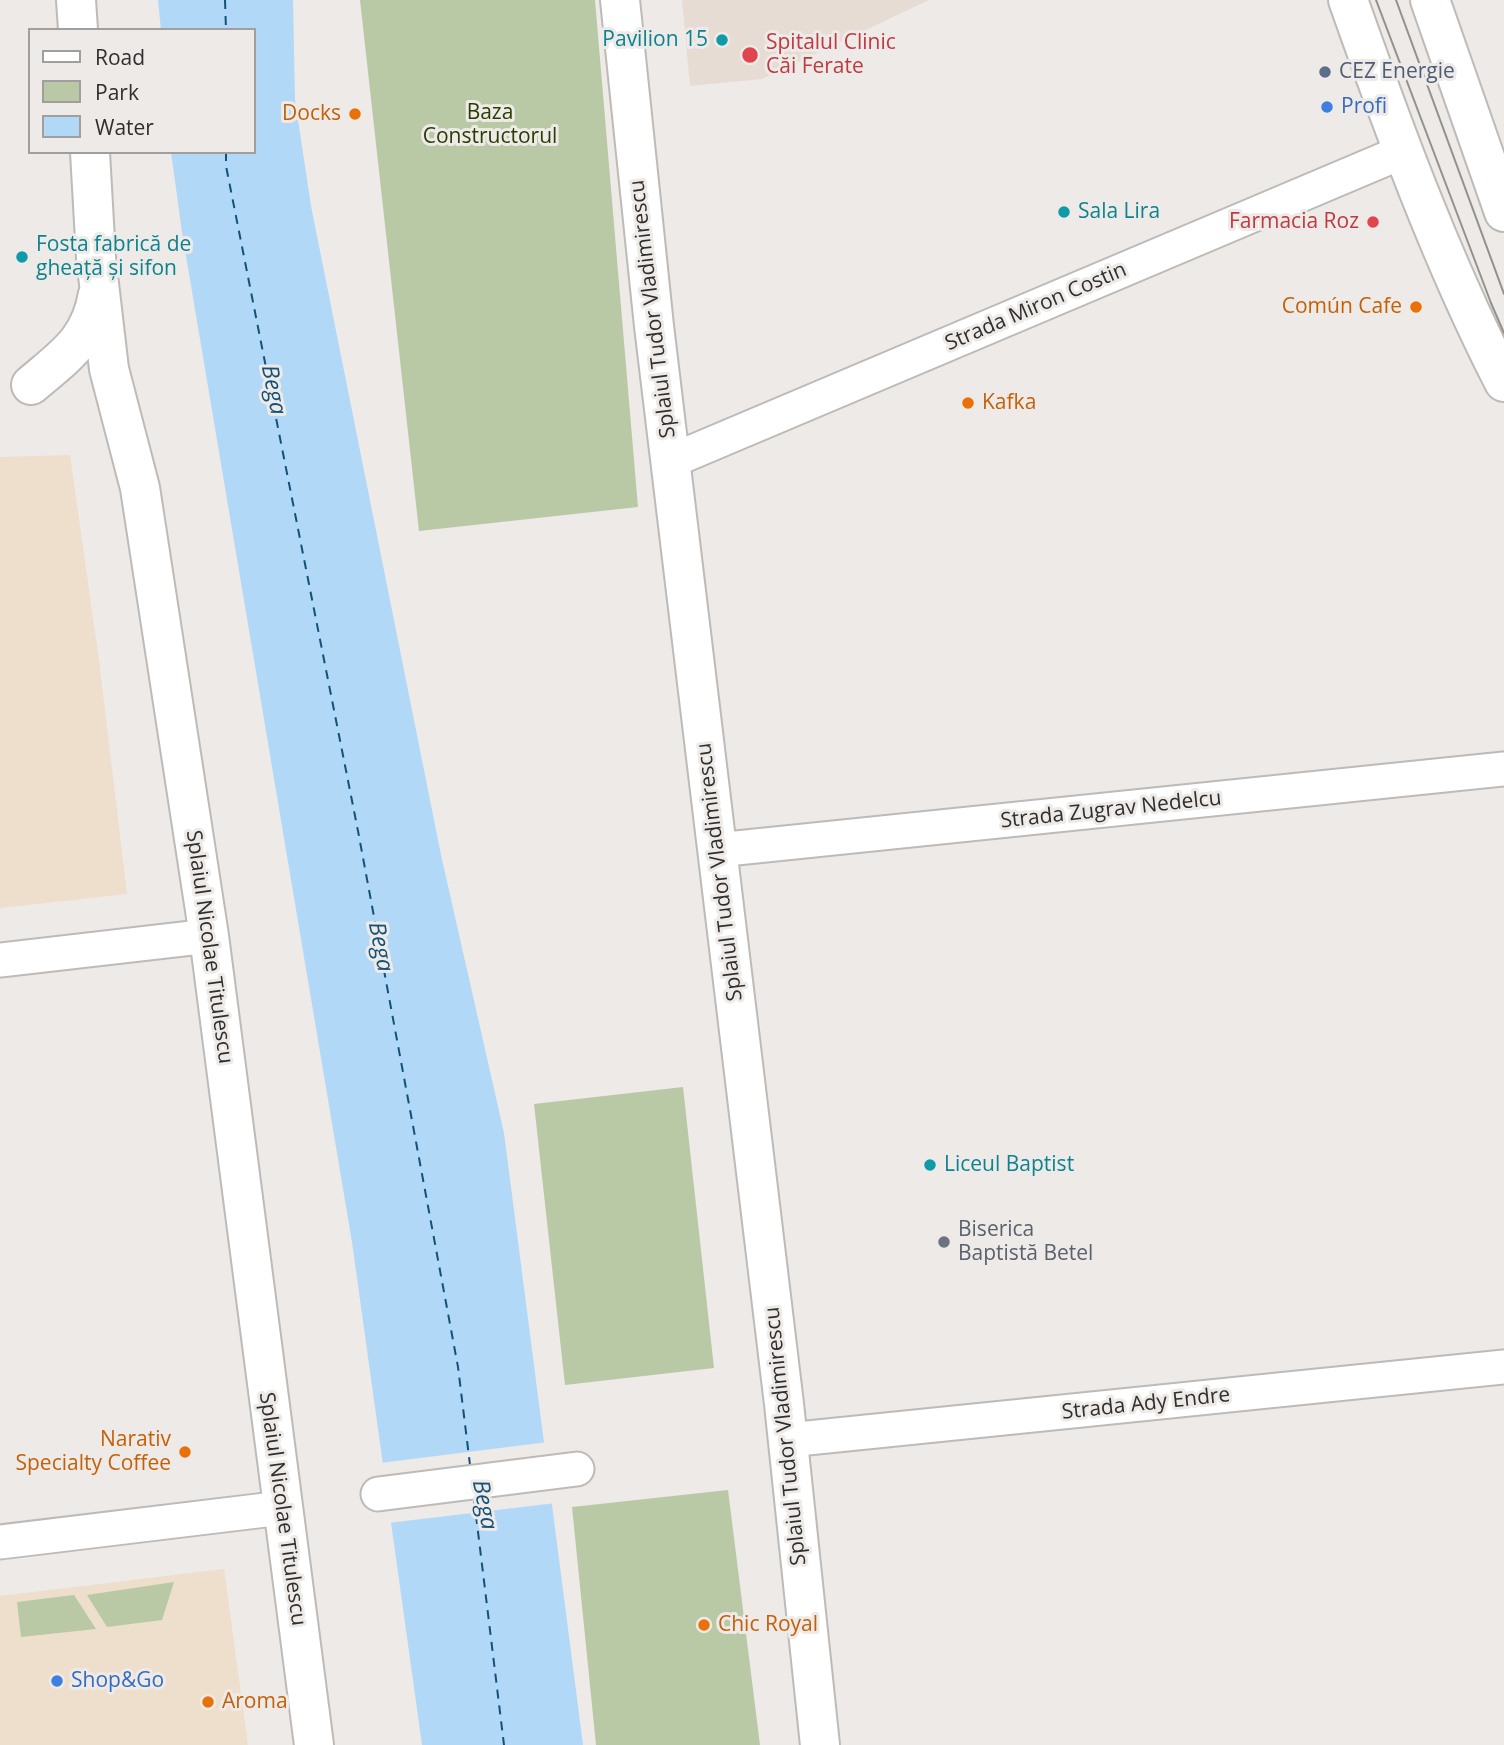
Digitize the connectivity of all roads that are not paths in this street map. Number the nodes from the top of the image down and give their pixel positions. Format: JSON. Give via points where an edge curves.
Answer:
{"nodes":[{"id":1,"x":76,"y":0,"type":"edge"},
{"id":2,"x":620,"y":0,"type":"edge"},
{"id":3,"x":1348,"y":0,"type":"edge"},
{"id":4,"x":1430,"y":0,"type":"edge"},
{"id":5,"x":78,"y":28,"type":"edge"},
{"id":6,"x":1402,"y":152,"type":"junction"},
{"id":7,"x":90,"y":154,"type":"edge"},
{"id":8,"x":1500,"y":188,"type":"edge"},
{"id":9,"x":100,"y":285,"type":"junction"},
{"id":10,"x":110,"y":369,"type":"junction"},
{"id":11,"x":1504,"y":382,"type":"edge"},
{"id":12,"x":15,"y":386,"type":"edge"},
{"id":13,"x":671,"y":461,"type":"junction"},
{"id":14,"x":1504,"y":769,"type":"edge"},
{"id":15,"x":717,"y":850,"type":"junction"},
{"id":16,"x":209,"y":936,"type":"junction"},
{"id":17,"x":0,"y":960,"type":"edge"},
{"id":18,"x":1504,"y":1367,"type":"edge"},
{"id":19,"x":788,"y":1440,"type":"junction"},
{"id":20,"x":577,"y":1469,"type":"dead end"},
{"id":21,"x":378,"y":1494,"type":"dead end"},
{"id":22,"x":282,"y":1508,"type":"junction"},
{"id":23,"x":0,"y":1542,"type":"edge"},
{"id":24,"x":314,"y":1745,"type":"edge"},
{"id":25,"x":820,"y":1745,"type":"edge"}],
"edges":[{"from":1,"to":5,"type":"street"},
{"from":2,"to":13,"type":"street","name":"Splaiul Tudor Vladimirescu"},
{"from":3,"to":6,"type":"street"},
{"from":4,"to":8,"type":"street"},
{"from":6,"to":11,"type":"street","via":[[1474,323]]},
{"from":6,"to":13,"type":"street","name":"Strada Miron Costin"},
{"from":7,"to":9,"type":"street","name":"Splaiul Nicolae Titulescu"},
{"from":9,"to":10,"type":"street","name":"Splaiul Nicolae Titulescu"},
{"from":9,"to":12,"type":"street","via":[[96,309],[72,352]]},
{"from":10,"to":12,"type":"street"},
{"from":10,"to":16,"type":"street","name":"Splaiul Nicolae Titulescu","via":[[141,488]]},
{"from":13,"to":15,"type":"street","name":"Splaiul Tudor Vladimirescu"},
{"from":14,"to":15,"type":"street","name":"Strada Zugrav Nedelcu"},
{"from":15,"to":19,"type":"street","name":"Splaiul Tudor Vladimirescu"},
{"from":16,"to":17,"type":"street"},
{"from":16,"to":22,"type":"street","name":"Splaiul Nicolae Titulescu"},
{"from":18,"to":19,"type":"street","name":"Strada Ady Endre"},
{"from":19,"to":25,"type":"street","name":"Splaiul Tudor Vladimirescu"},
{"from":20,"to":21,"type":"street"},
{"from":22,"to":23,"type":"street"},
{"from":22,"to":24,"type":"street","name":"Splaiul Nicolae Titulescu"}]}
